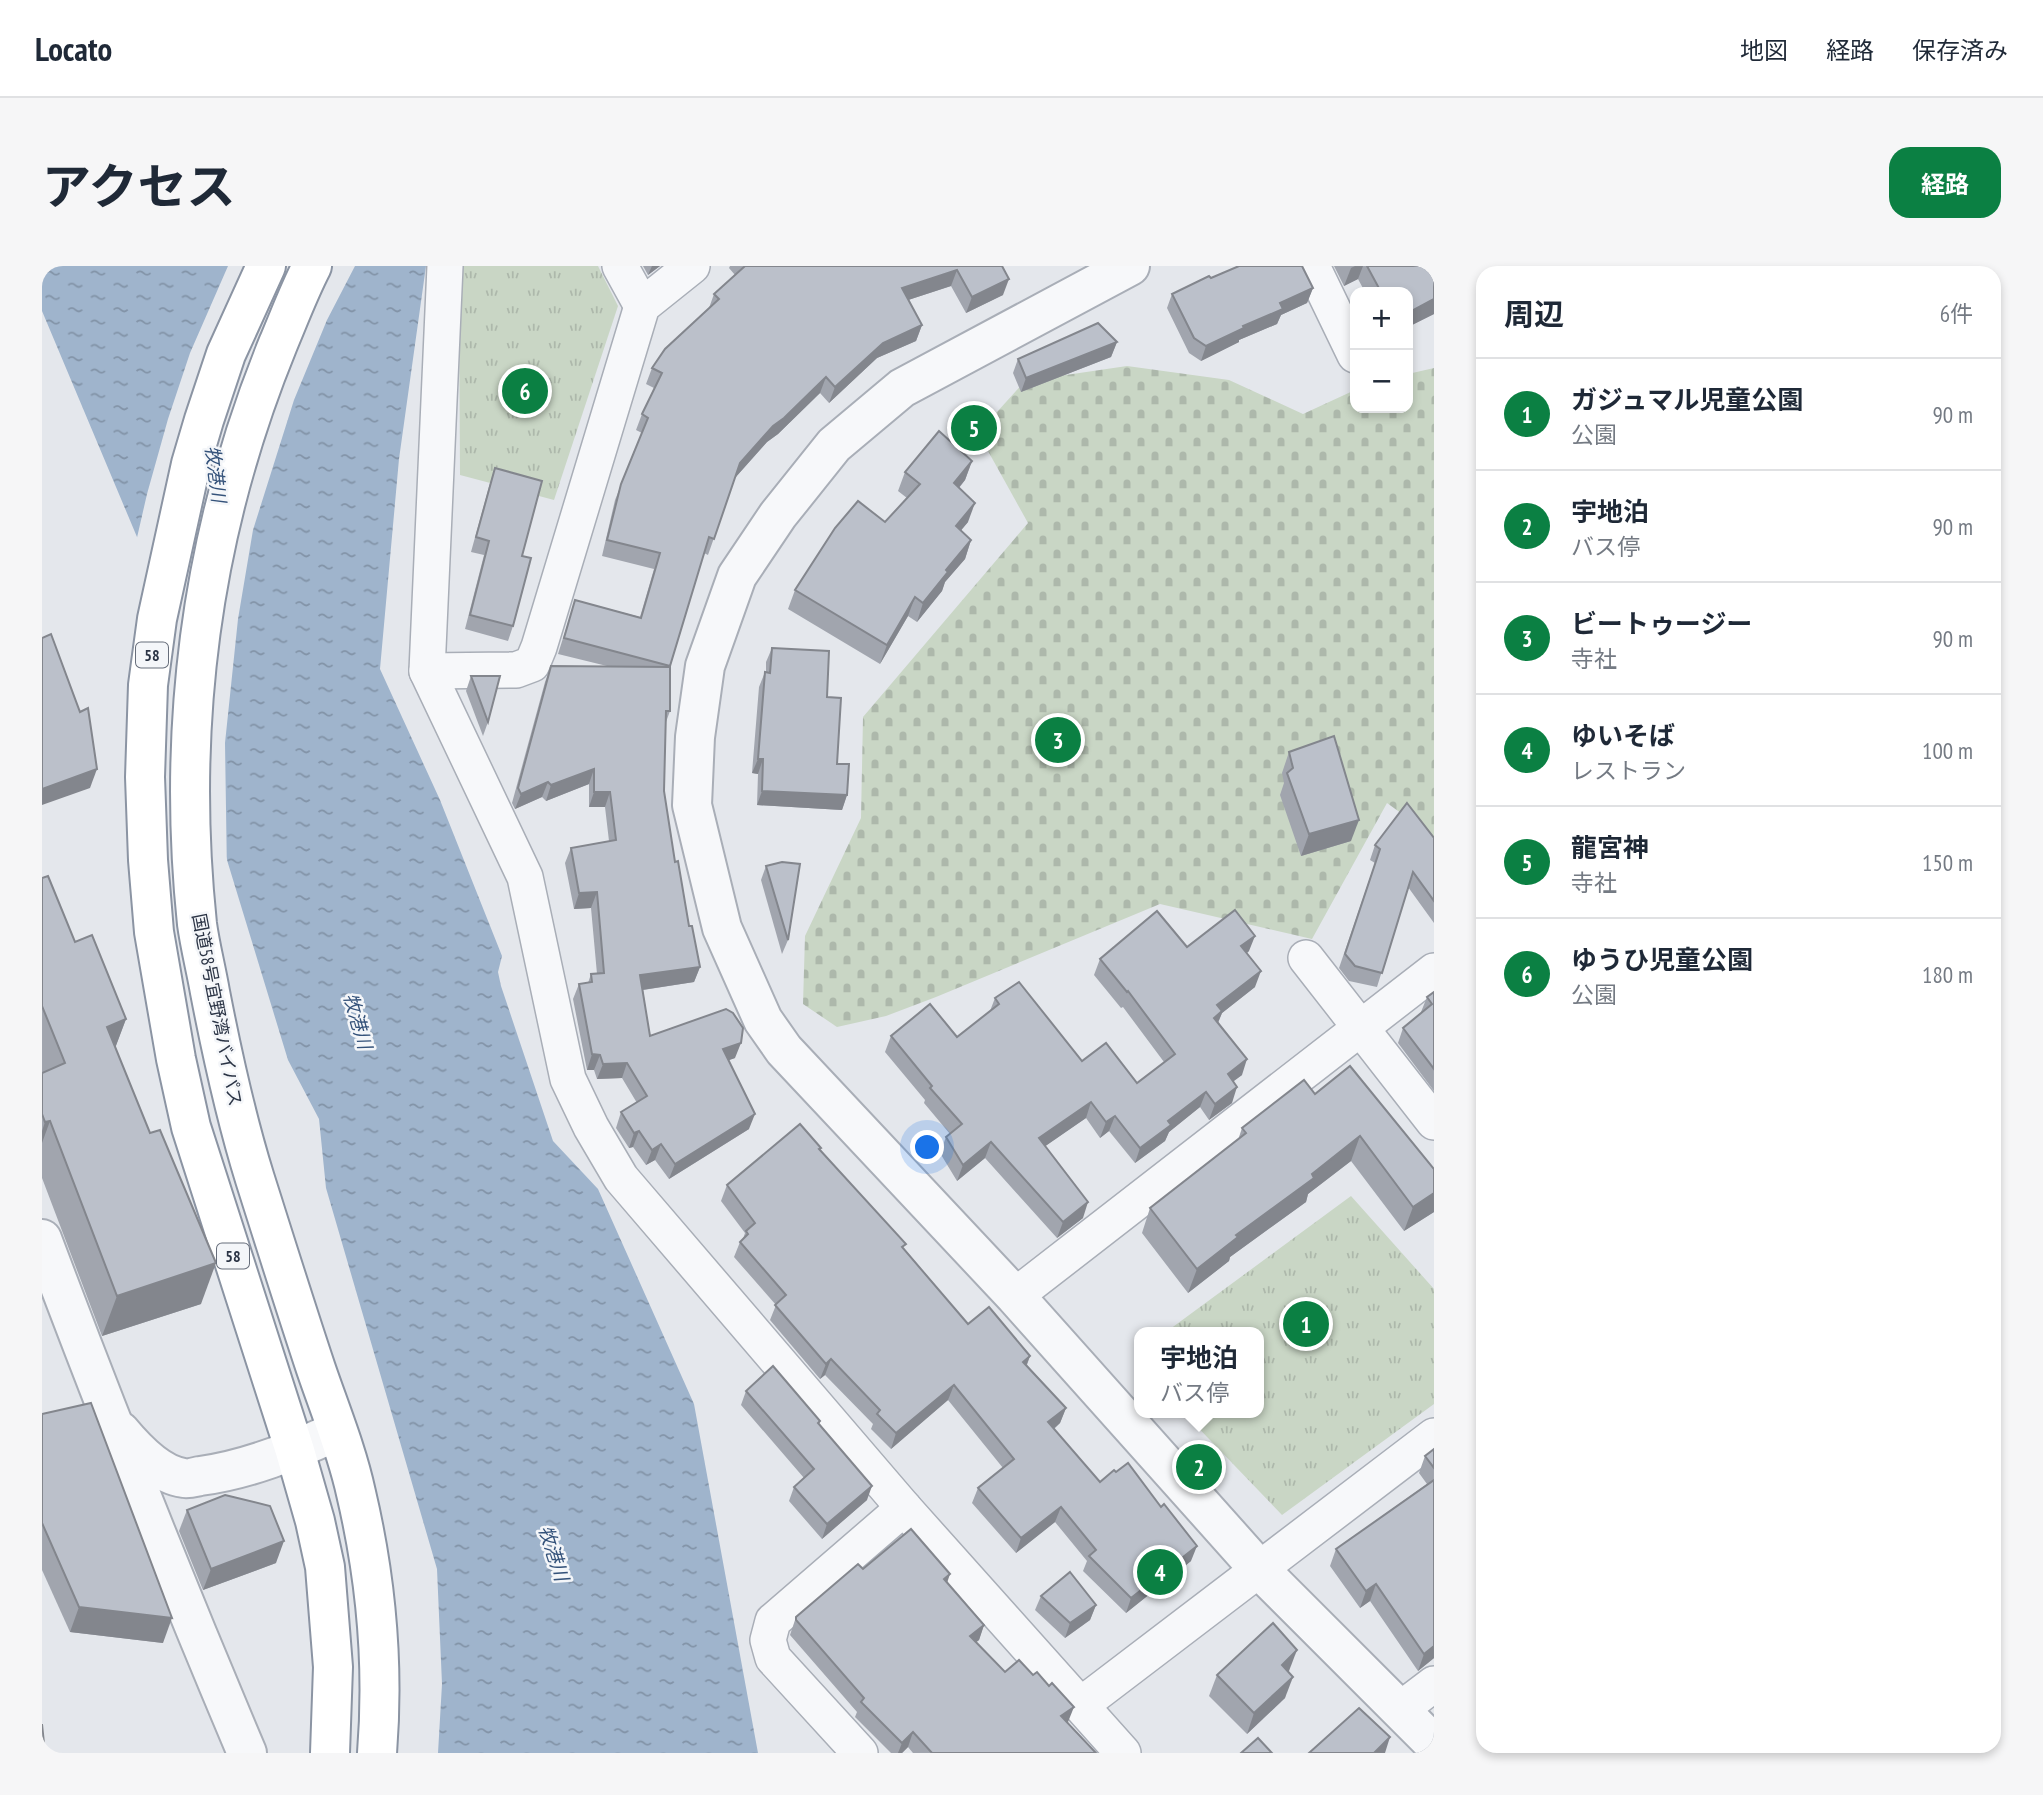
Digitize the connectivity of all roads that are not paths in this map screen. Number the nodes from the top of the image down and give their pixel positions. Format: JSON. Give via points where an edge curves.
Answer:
{"nodes":[{"id":1,"x":265,"y":266,"type":"edge"},
{"id":2,"x":312,"y":266,"type":"edge"},
{"id":3,"x":445,"y":266,"type":"edge"},
{"id":4,"x":620,"y":266,"type":"edge"},
{"id":5,"x":692,"y":266,"type":"edge"},
{"id":6,"x":1130,"y":266,"type":"edge"},
{"id":7,"x":1312,"y":266,"type":"edge"},
{"id":8,"x":642,"y":306,"type":"junction"},
{"id":9,"x":1353,"y":350,"type":"edge"},
{"id":10,"x":427,"y":671,"type":"junction"},
{"id":11,"x":1306,"y":958,"type":"dead end"},
{"id":12,"x":1434,"y":971,"type":"edge"},
{"id":13,"x":1360,"y":1027,"type":"junction"},
{"id":14,"x":1434,"y":1122,"type":"edge"},
{"id":15,"x":42,"y":1239,"type":"edge"},
{"id":16,"x":1015,"y":1296,"type":"junction"},
{"id":17,"x":109,"y":1419,"type":"junction"},
{"id":18,"x":337,"y":1431,"type":"junction"},
{"id":19,"x":1434,"y":1436,"type":"edge"},
{"id":20,"x":295,"y":1451,"type":"junction"},
{"id":21,"x":904,"y":1508,"type":"junction"},
{"id":22,"x":1258,"y":1568,"type":"junction"},
{"id":23,"x":1434,"y":1684,"type":"edge"},
{"id":24,"x":1081,"y":1705,"type":"junction"},
{"id":25,"x":1401,"y":1709,"type":"junction"},
{"id":26,"x":1434,"y":1744,"type":"edge"},
{"id":27,"x":247,"y":1753,"type":"edge"},
{"id":28,"x":330,"y":1753,"type":"edge"},
{"id":29,"x":377,"y":1753,"type":"edge"},
{"id":30,"x":860,"y":1753,"type":"edge"},
{"id":31,"x":1123,"y":1753,"type":"edge"}],
"edges":[{"from":1,"to":20,"type":"highway","number":"58","via":[[226,354],[191,464],[157,619],[148,685],[145,777],[154,932],[191,1127]]},
{"from":2,"to":18,"type":"highway","name":"国道58号宜野湾バイパス","number":"58","via":[[248,422],[214,547],[194,676],[189,780],[198,928],[221,1050],[253,1172]]},
{"from":3,"to":10,"type":"street"},
{"from":4,"to":8,"type":"street"},
{"from":5,"to":8,"type":"street"},
{"from":6,"to":16,"type":"street","via":[[902,388],[834,445],[737,576],[705,666],[695,737],[692,805],[722,928],[763,1020],[784,1050]]},
{"from":7,"to":9,"type":"street"},
{"from":8,"to":10,"type":"street","via":[[532,664],[516,670]]},
{"from":10,"to":21,"type":"street","via":[[525,877],[568,1079],[591,1127],[621,1178]]},
{"from":11,"to":13,"type":"street"},
{"from":12,"to":13,"type":"street"},
{"from":13,"to":14,"type":"street"},
{"from":13,"to":16,"type":"street"},
{"from":15,"to":17,"type":"street"},
{"from":16,"to":22,"type":"street"},
{"from":17,"to":20,"type":"street","via":[[155,1467],[183,1478],[219,1474]]},
{"from":17,"to":27,"type":"street"},
{"from":18,"to":20,"type":"street"},
{"from":18,"to":29,"type":"highway","name":"国道58号宜野湾バイパス","number":"58","via":[[356,1490],[373,1583],[379,1658]]},
{"from":19,"to":22,"type":"street"},
{"from":20,"to":28,"type":"highway","number":"58","via":[[325,1567],[333,1667]]},
{"from":21,"to":24,"type":"street"},
{"from":21,"to":30,"type":"street","via":[[774,1621],[768,1640],[773,1658]]},
{"from":22,"to":24,"type":"street"},
{"from":22,"to":25,"type":"street"},
{"from":23,"to":25,"type":"street"},
{"from":24,"to":31,"type":"street"},
{"from":25,"to":26,"type":"street"}]}
